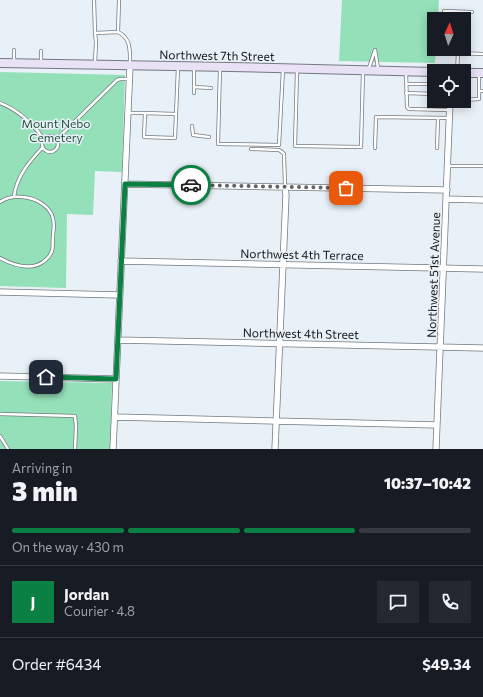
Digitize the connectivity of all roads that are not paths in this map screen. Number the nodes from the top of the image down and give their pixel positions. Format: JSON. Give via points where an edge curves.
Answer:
{"nodes":[{"id":1,"x":94,"y":0,"type":"edge"},
{"id":2,"x":119,"y":0,"type":"edge"},
{"id":3,"x":118,"y":32,"type":"junction"},
{"id":4,"x":95,"y":33,"type":"junction"},
{"id":5,"x":14,"y":50,"type":"dead end"},
{"id":6,"x":41,"y":51,"type":"dead end"},
{"id":7,"x":471,"y":54,"type":"edge"},
{"id":8,"x":483,"y":54,"type":"edge"},
{"id":9,"x":0,"y":63,"type":"edge"},
{"id":10,"x":14,"y":64,"type":"junction"},
{"id":11,"x":41,"y":64,"type":"junction"},
{"id":12,"x":95,"y":65,"type":"junction"},
{"id":13,"x":130,"y":66,"type":"junction"},
{"id":14,"x":178,"y":67,"type":"junction"},
{"id":15,"x":194,"y":67,"type":"junction"},
{"id":16,"x":220,"y":67,"type":"junction"},
{"id":17,"x":283,"y":69,"type":"junction"},
{"id":18,"x":297,"y":69,"type":"junction"},
{"id":19,"x":366,"y":71,"type":"junction"},
{"id":20,"x":378,"y":71,"type":"junction"},
{"id":21,"x":406,"y":72,"type":"junction"},
{"id":22,"x":427,"y":72,"type":"edge"},
{"id":23,"x":481,"y":73,"type":"edge"},
{"id":24,"x":130,"y":79,"type":"junction"},
{"id":25,"x":406,"y":84,"type":"junction"},
{"id":26,"x":427,"y":85,"type":"edge"},
{"id":27,"x":194,"y":87,"type":"junction"},
{"id":28,"x":211,"y":88,"type":"dead end"},
{"id":29,"x":479,"y":91,"type":"junction"},
{"id":30,"x":483,"y":91,"type":"edge"},
{"id":31,"x":194,"y":93,"type":"dead end"},
{"id":32,"x":406,"y":93,"type":"junction"},
{"id":33,"x":427,"y":94,"type":"edge"},
{"id":34,"x":471,"y":100,"type":"edge"},
{"id":35,"x":0,"y":103,"type":"edge"},
{"id":36,"x":450,"y":110,"type":"joint"},
{"id":37,"x":128,"y":113,"type":"junction"},
{"id":38,"x":145,"y":113,"type":"junction"},
{"id":39,"x":175,"y":114,"type":"junction"},
{"id":40,"x":438,"y":118,"type":"junction"},
{"id":41,"x":449,"y":118,"type":"junction"},
{"id":42,"x":192,"y":126,"type":"dead end"},
{"id":43,"x":209,"y":137,"type":"dead end"},
{"id":44,"x":44,"y":138,"type":"junction"},
{"id":45,"x":57,"y":139,"type":"junction"},
{"id":46,"x":42,"y":148,"type":"junction"},
{"id":47,"x":375,"y":148,"type":"dead end"},
{"id":48,"x":437,"y":148,"type":"dead end"},
{"id":49,"x":251,"y":150,"type":"dead end"},
{"id":50,"x":448,"y":166,"type":"junction"},
{"id":51,"x":483,"y":166,"type":"edge"},
{"id":52,"x":125,"y":184,"type":"junction"},
{"id":53,"x":285,"y":187,"type":"junction"},
{"id":54,"x":447,"y":190,"type":"junction"},
{"id":55,"x":14,"y":196,"type":"junction"},
{"id":56,"x":447,"y":199,"type":"junction"},
{"id":57,"x":483,"y":200,"type":"edge"},
{"id":58,"x":0,"y":202,"type":"edge"},
{"id":59,"x":0,"y":258,"type":"edge"},
{"id":60,"x":121,"y":261,"type":"junction"},
{"id":61,"x":283,"y":265,"type":"junction"},
{"id":62,"x":444,"y":268,"type":"junction"},
{"id":63,"x":483,"y":269,"type":"edge"},
{"id":64,"x":0,"y":292,"type":"edge"},
{"id":65,"x":120,"y":295,"type":"junction"},
{"id":66,"x":118,"y":340,"type":"junction"},
{"id":67,"x":280,"y":343,"type":"junction"},
{"id":68,"x":441,"y":347,"type":"junction"},
{"id":69,"x":483,"y":348,"type":"edge"},
{"id":70,"x":0,"y":376,"type":"edge"},
{"id":71,"x":116,"y":379,"type":"junction"},
{"id":72,"x":0,"y":414,"type":"edge"},
{"id":73,"x":115,"y":417,"type":"junction"},
{"id":74,"x":276,"y":421,"type":"junction"},
{"id":75,"x":437,"y":425,"type":"junction"},
{"id":76,"x":0,"y":436,"type":"edge"},
{"id":77,"x":8,"y":449,"type":"edge"},
{"id":78,"x":75,"y":449,"type":"edge"},
{"id":79,"x":114,"y":449,"type":"edge"},
{"id":80,"x":275,"y":449,"type":"edge"},
{"id":81,"x":436,"y":449,"type":"edge"}],
"edges":[{"from":1,"to":4,"type":"lane"},
{"from":2,"to":3,"type":"lane"},
{"from":3,"to":4,"type":"lane"},
{"from":3,"to":13,"type":"lane","via":[[130,46]]},
{"from":4,"to":12,"type":"lane"},
{"from":5,"to":10,"type":"lane"},
{"from":6,"to":11,"type":"lane"},
{"from":7,"to":8,"type":"lane"},
{"from":9,"to":10,"type":"main road","name":"Northwest 7th Street"},
{"from":10,"to":11,"type":"main road","name":"Northwest 7th Street"},
{"from":11,"to":12,"type":"main road","name":"Northwest 7th Street"},
{"from":12,"to":13,"type":"main road","name":"Northwest 7th Street"},
{"from":13,"to":14,"type":"main road","name":"Northwest 7th Street"},
{"from":13,"to":24,"type":"street"},
{"from":14,"to":15,"type":"main road","name":"Northwest 7th Street"},
{"from":14,"to":39,"type":"lane"},
{"from":15,"to":16,"type":"main road","name":"Northwest 7th Street"},
{"from":15,"to":27,"type":"lane"},
{"from":16,"to":17,"type":"main road","name":"Northwest 7th Street"},
{"from":16,"to":17,"type":"lane","via":[[218,144],[279,145]]},
{"from":17,"to":18,"type":"main road","name":"Northwest 7th Street"},
{"from":18,"to":19,"type":"main road","name":"Northwest 7th Street"},
{"from":18,"to":19,"type":"lane","via":[[295,146],[361,147]]},
{"from":19,"to":20,"type":"main road","name":"Northwest 7th Street"},
{"from":19,"to":20,"type":"lane","via":[[375,50]]},
{"from":20,"to":21,"type":"main road","name":"Northwest 7th Street"},
{"from":21,"to":22,"type":"main road","name":"Northwest 7th Street"},
{"from":21,"to":25,"type":"lane"},
{"from":23,"to":29,"type":"lane"},
{"from":24,"to":37,"type":"street"},
{"from":24,"to":45,"type":"lane","via":[[117,80]]},
{"from":25,"to":26,"type":"lane"},
{"from":25,"to":32,"type":"lane"},
{"from":27,"to":28,"type":"lane"},
{"from":27,"to":31,"type":"lane"},
{"from":29,"to":30,"type":"lane"},
{"from":29,"to":34,"type":"lane","via":[[478,99]]},
{"from":32,"to":33,"type":"lane"},
{"from":32,"to":36,"type":"lane","via":[[409,109]]},
{"from":35,"to":44,"type":"lane","via":[[20,114]]},
{"from":36,"to":41,"type":"street","name":"Northwest 51st Avenue"},
{"from":37,"to":38,"type":"lane"},
{"from":37,"to":52,"type":"street"},
{"from":38,"to":39,"type":"lane"},
{"from":38,"to":39,"type":"lane","via":[[144,137],[152,138],[175,138]]},
{"from":40,"to":41,"type":"lane"},
{"from":40,"to":47,"type":"lane","via":[[376,117]]},
{"from":40,"to":48,"type":"lane"},
{"from":41,"to":50,"type":"street","name":"Northwest 51st Avenue"},
{"from":42,"to":43,"type":"lane","via":[[193,135]]},
{"from":44,"to":45,"type":"lane","via":[[50,136]]},
{"from":44,"to":46,"type":"lane"},
{"from":45,"to":46,"type":"lane","via":[[58,147],[54,151],[46,152]]},
{"from":46,"to":55,"type":"lane","via":[[26,167]]},
{"from":49,"to":53,"type":"lane","via":[[279,150],[284,154]]},
{"from":50,"to":51,"type":"lane"},
{"from":50,"to":54,"type":"street","name":"Northwest 51st Avenue"},
{"from":52,"to":53,"type":"street"},
{"from":52,"to":60,"type":"street"},
{"from":53,"to":54,"type":"street"},
{"from":53,"to":61,"type":"street"},
{"from":54,"to":56,"type":"street","name":"Northwest 51st Avenue"},
{"from":55,"to":58,"type":"lane"},
{"from":55,"to":59,"type":"lane","via":[[36,201],[51,213],[54,223],[52,250],[42,263],[27,267]]},
{"from":56,"to":57,"type":"street"},
{"from":56,"to":62,"type":"street","name":"Northwest 51st Avenue"},
{"from":60,"to":61,"type":"street","name":"Northwest 4th Terrace"},
{"from":60,"to":65,"type":"street"},
{"from":61,"to":62,"type":"street","name":"Northwest 4th Terrace"},
{"from":61,"to":67,"type":"street"},
{"from":62,"to":63,"type":"street","name":"Northwest 4th Terrace"},
{"from":62,"to":68,"type":"street","name":"Northwest 51st Avenue"},
{"from":64,"to":65,"type":"street"},
{"from":65,"to":66,"type":"street"},
{"from":66,"to":67,"type":"street","name":"Northwest 4th Street"},
{"from":66,"to":71,"type":"street"},
{"from":67,"to":68,"type":"street","name":"Northwest 4th Street"},
{"from":67,"to":74,"type":"street"},
{"from":68,"to":69,"type":"street","name":"Northwest 4th Street"},
{"from":68,"to":75,"type":"street","name":"Northwest 51st Avenue"},
{"from":70,"to":71,"type":"street"},
{"from":71,"to":73,"type":"street"},
{"from":72,"to":78,"type":"lane","via":[[75,416]]},
{"from":73,"to":74,"type":"street"},
{"from":73,"to":79,"type":"street"},
{"from":74,"to":75,"type":"street"},
{"from":74,"to":80,"type":"street"},
{"from":75,"to":81,"type":"street","name":"Northwest 51st Avenue"},
{"from":76,"to":77,"type":"lane"}]}
